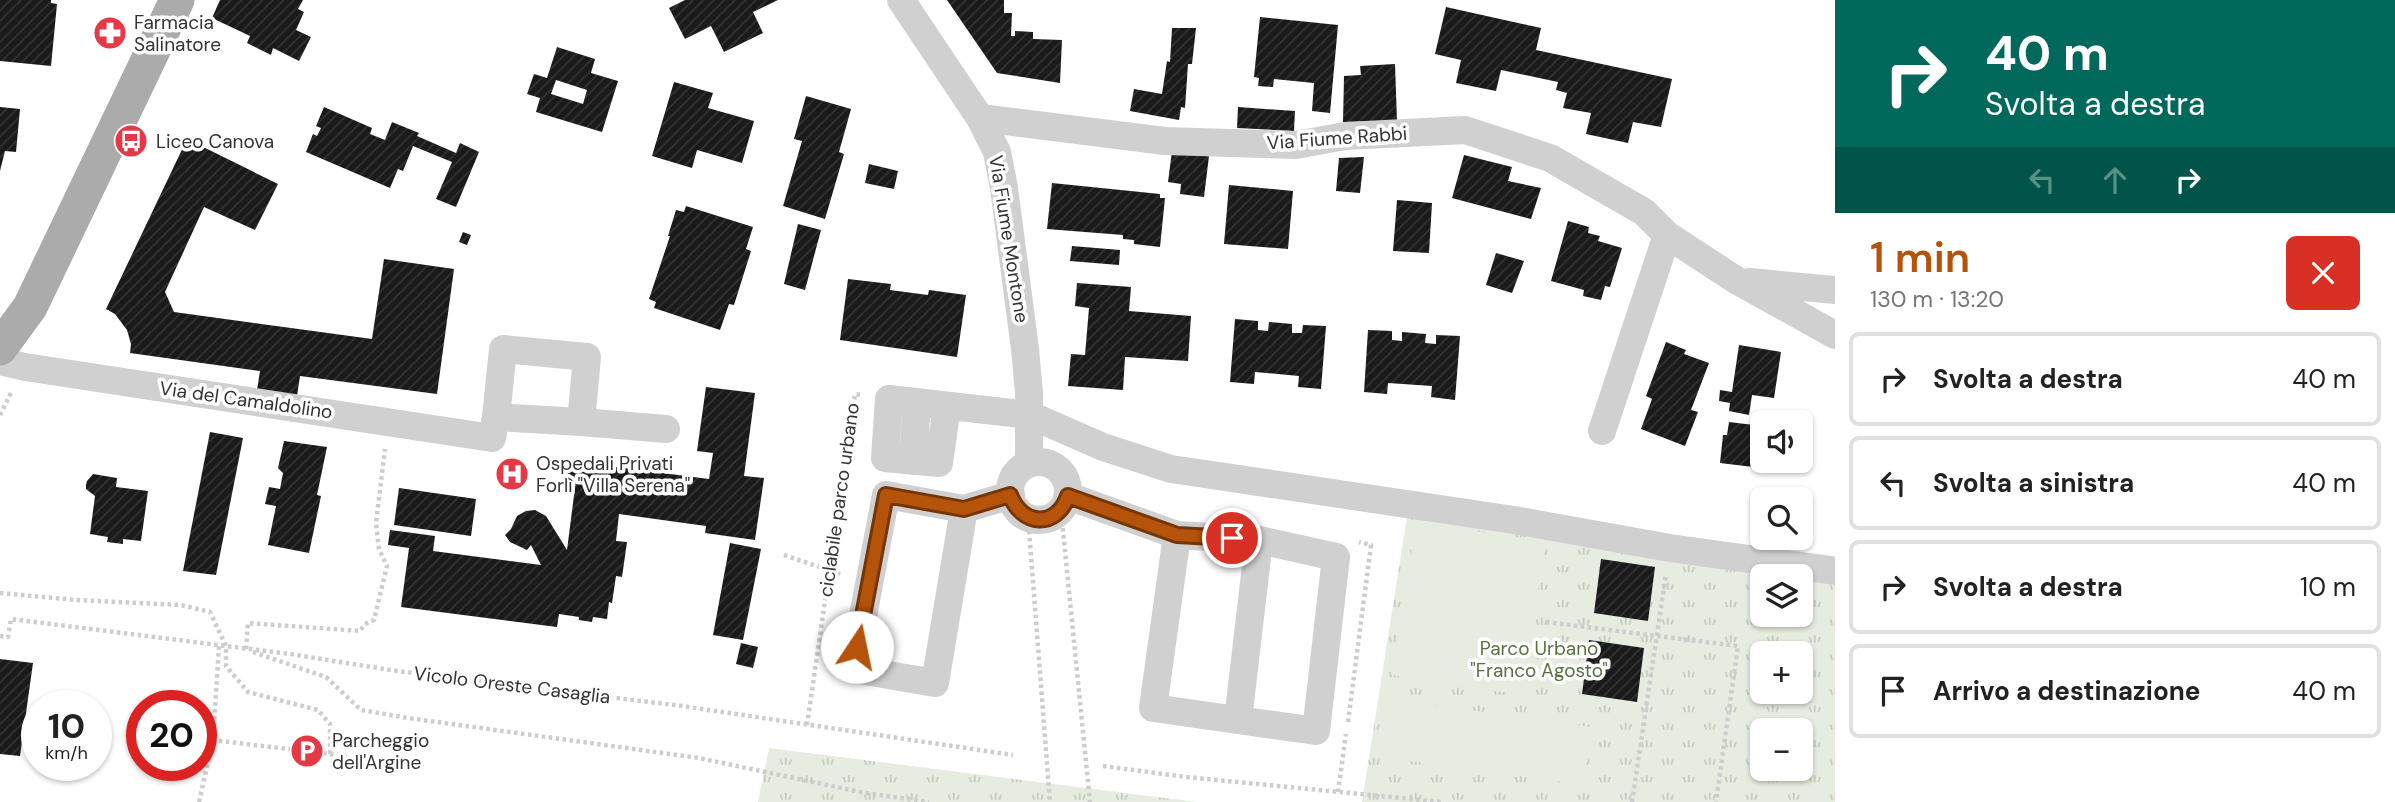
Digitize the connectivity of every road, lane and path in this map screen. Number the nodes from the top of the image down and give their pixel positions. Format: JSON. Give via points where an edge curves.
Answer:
{"nodes":[{"id":1,"x":177,"y":0,"type":"edge"},
{"id":2,"x":901,"y":0,"type":"edge"},
{"id":3,"x":981,"y":118,"type":"junction"},
{"id":4,"x":1667,"y":235,"type":"junction"},
{"id":5,"x":1736,"y":281,"type":"junction"},
{"id":6,"x":1835,"y":290,"type":"edge"},
{"id":7,"x":1835,"y":335,"type":"edge"},
{"id":8,"x":0,"y":348,"type":"edge"},
{"id":9,"x":0,"y":361,"type":"edge"},
{"id":10,"x":889,"y":399,"type":"junction"},
{"id":11,"x":917,"y":403,"type":"junction"},
{"id":12,"x":947,"y":406,"type":"junction"},
{"id":13,"x":1030,"y":415,"type":"junction"},
{"id":14,"x":389,"y":421,"type":"junction"},
{"id":15,"x":581,"y":422,"type":"junction"},
{"id":16,"x":494,"y":428,"type":"junction"},
{"id":17,"x":666,"y":429,"type":"dead end"},
{"id":18,"x":1602,"y":431,"type":"dead end"},
{"id":19,"x":913,"y":461,"type":"junction"},
{"id":20,"x":1029,"y":464,"type":"junction"},
{"id":21,"x":1010,"y":495,"type":"junction"},
{"id":22,"x":1064,"y":503,"type":"junction"},
{"id":23,"x":964,"y":509,"type":"junction"},
{"id":24,"x":1028,"y":517,"type":"junction"},
{"id":25,"x":1177,"y":535,"type":"junction"},
{"id":26,"x":1259,"y":540,"type":"junction"},
{"id":27,"x":1670,"y":548,"type":"junction"},
{"id":28,"x":784,"y":555,"type":"dead end"},
{"id":29,"x":829,"y":571,"type":"junction"},
{"id":30,"x":1835,"y":571,"type":"edge"},
{"id":31,"x":0,"y":593,"type":"edge"},
{"id":32,"x":1546,"y":622,"type":"dead end"},
{"id":33,"x":1656,"y":635,"type":"junction"},
{"id":34,"x":0,"y":636,"type":"edge"},
{"id":35,"x":222,"y":646,"type":"junction"},
{"id":36,"x":246,"y":649,"type":"junction"},
{"id":37,"x":217,"y":698,"type":"edge"},
{"id":38,"x":1238,"y":720,"type":"junction"},
{"id":39,"x":807,"y":725,"type":"junction"},
{"id":40,"x":217,"y":740,"type":"edge"},
{"id":41,"x":330,"y":754,"type":"junction"},
{"id":42,"x":1013,"y":755,"type":"dead end"},
{"id":43,"x":1102,"y":766,"type":"dead end"},
{"id":44,"x":342,"y":776,"type":"dead end"},
{"id":45,"x":204,"y":781,"type":"edge"},
{"id":46,"x":199,"y":802,"type":"edge"},
{"id":47,"x":929,"y":802,"type":"edge"},
{"id":48,"x":1050,"y":802,"type":"edge"},
{"id":49,"x":1090,"y":802,"type":"edge"},
{"id":50,"x":1442,"y":802,"type":"edge"},
{"id":51,"x":1632,"y":802,"type":"edge"},
{"id":52,"x":1716,"y":802,"type":"edge"}],
"edges":[{"from":1,"to":8,"type":"main road","via":[[30,307]]},
{"from":2,"to":3,"type":"street","name":"Via Fiume Montone"},
{"from":3,"to":4,"type":"street","name":"Via Fiume Rabbi","via":[[1165,142],[1296,145],[1345,136],[1465,130],[1550,158],[1644,212]]},
{"from":3,"to":13,"type":"street","name":"Via Fiume Montone","via":[[997,152],[1004,188]]},
{"from":4,"to":5,"type":"street","name":"Via Fiume Rabbi"},
{"from":4,"to":18,"type":"street"},
{"from":5,"to":6,"type":"street","name":"Via Fiume Rabbi"},
{"from":5,"to":7,"type":"street","name":"Via Fiume Rabbi"},
{"from":9,"to":14,"type":"street","name":"Via del Camaldolino"},
{"from":10,"to":11,"type":"street"},
{"from":10,"to":19,"type":"street","via":[[885,458]]},
{"from":10,"to":29,"type":"path","name":"ciclabile parco urbano","via":[[855,394]]},
{"from":11,"to":12,"type":"street"},
{"from":11,"to":19,"type":"street"},
{"from":12,"to":13,"type":"street"},
{"from":12,"to":19,"type":"street","via":[[939,463]]},
{"from":13,"to":20,"type":"street","name":"Via Fiume Montone"},
{"from":13,"to":27,"type":"street","via":[[1103,447],[1171,469]]},
{"from":14,"to":16,"type":"street","name":"Via del Camaldolino"},
{"from":14,"to":36,"type":"path","via":[[376,523],[379,549],[387,566],[374,620],[360,631],[248,623]]},
{"from":15,"to":16,"type":"street","name":"Via del Camaldolino"},
{"from":15,"to":16,"type":"street","via":[[587,357],[503,349]]},
{"from":15,"to":17,"type":"street","name":"Via del Camaldolino"},
{"from":20,"to":21,"type":"street","via":[[1014,476]]},
{"from":20,"to":22,"type":"street","via":[[1046,463],[1061,472],[1066,479]]},
{"from":21,"to":23,"type":"street"},
{"from":21,"to":24,"type":"street"},
{"from":22,"to":24,"type":"street","via":[[1046,519]]},
{"from":22,"to":25,"type":"street"},
{"from":22,"to":49,"type":"path"},
{"from":23,"to":23,"type":"street","via":[[886,495],[853,669],[935,683]]},
{"from":24,"to":48,"type":"path"},
{"from":25,"to":26,"type":"street"},
{"from":25,"to":38,"type":"street","via":[[1153,708]]},
{"from":26,"to":38,"type":"street"},
{"from":26,"to":38,"type":"street","via":[[1336,557],[1316,731]]},
{"from":27,"to":30,"type":"street"},
{"from":27,"to":33,"type":"path"},
{"from":28,"to":29,"type":"path"},
{"from":29,"to":39,"type":"path","name":"ciclabile parco urbano"},
{"from":31,"to":35,"type":"path","via":[[211,612]]},
{"from":32,"to":33,"type":"path"},
{"from":33,"to":51,"type":"path"},
{"from":33,"to":52,"type":"path","via":[[1738,646]]},
{"from":34,"to":35,"type":"path","name":"Vicolo Oreste Casaglia","via":[[8,637],[11,619]]},
{"from":35,"to":36,"type":"path","name":"Vicolo Oreste Casaglia"},
{"from":35,"to":37,"type":"path"},
{"from":35,"to":41,"type":"path","via":[[226,666],[248,692],[318,710],[330,724]]},
{"from":36,"to":39,"type":"path","name":"Vicolo Oreste Casaglia"},
{"from":36,"to":47,"type":"path","via":[[326,677],[361,710],[699,758]]},
{"from":39,"to":42,"type":"path","name":"Vicolo Oreste Casaglia"},
{"from":40,"to":41,"type":"path"},
{"from":41,"to":44,"type":"path","via":[[345,756]]},
{"from":43,"to":50,"type":"path"},
{"from":45,"to":46,"type":"path"}]}
